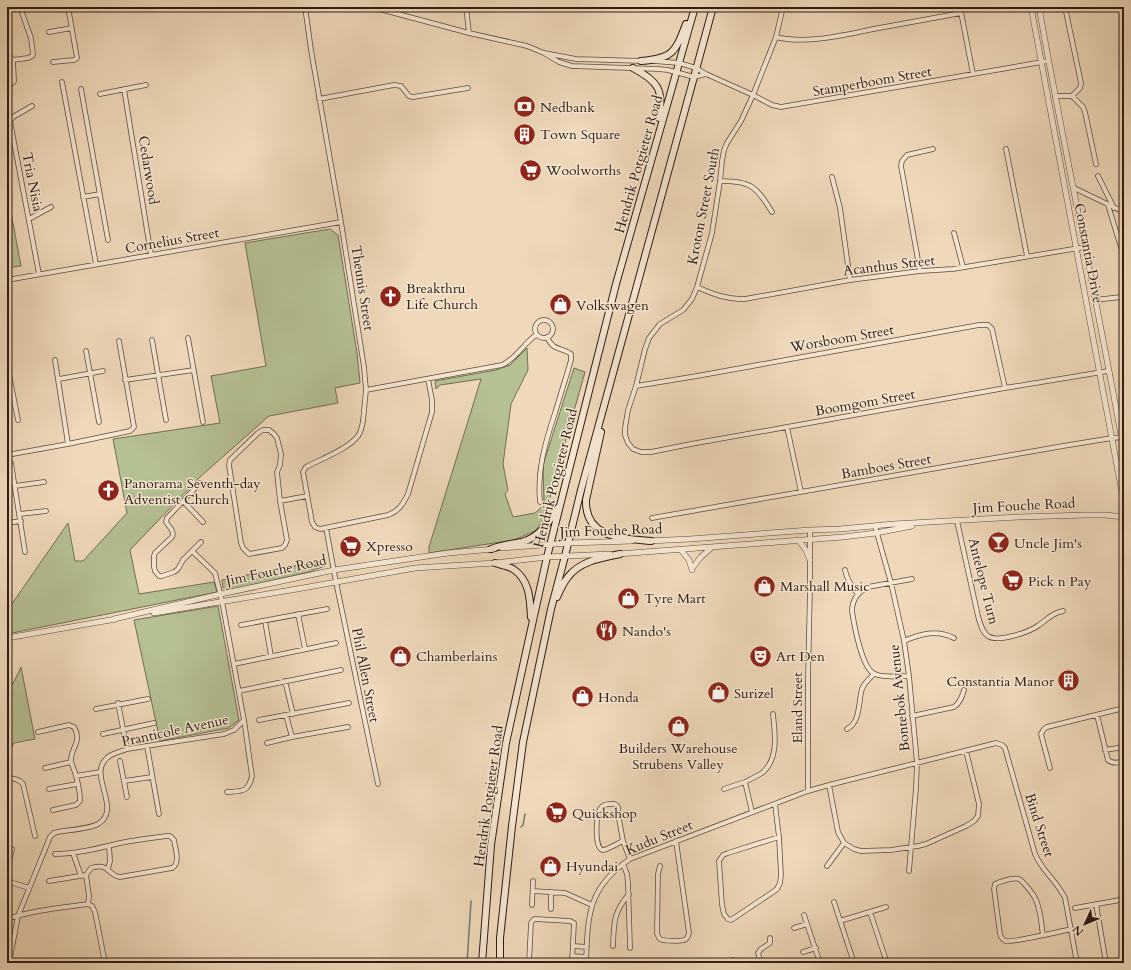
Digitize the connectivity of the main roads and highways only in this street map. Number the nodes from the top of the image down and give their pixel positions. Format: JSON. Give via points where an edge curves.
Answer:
{"nodes":[{"id":1,"x":694,"y":7,"type":"edge"},
{"id":2,"x":712,"y":7,"type":"edge"},
{"id":3,"x":641,"y":61,"type":"road end"},
{"id":4,"x":633,"y":68,"type":"road end"},
{"id":5,"x":654,"y":147,"type":"junction"},
{"id":6,"x":606,"y":397,"type":"junction"},
{"id":7,"x":561,"y":503,"type":"junction"},
{"id":8,"x":651,"y":541,"type":"road end"},
{"id":9,"x":491,"y":549,"type":"road end"},
{"id":10,"x":620,"y":554,"type":"road end"},
{"id":11,"x":495,"y":563,"type":"road end"},
{"id":12,"x":551,"y":609,"type":"junction"},
{"id":13,"x":531,"y":627,"type":"junction"},
{"id":14,"x":482,"y":963,"type":"edge"},
{"id":15,"x":500,"y":963,"type":"edge"}],
"edges":[{"from":1,"to":3,"type":"main road","via":[[678,44],[670,54]]},
{"from":1,"to":5,"type":"main road","name":"Hendrik Potgieter Road"},
{"from":2,"to":6,"type":"main road","name":"Hendrik Potgieter Road"},
{"from":4,"to":5,"type":"main road","via":[[650,78],[659,91],[661,104]]},
{"from":5,"to":7,"type":"main road","name":"Hendrik Potgieter Road","via":[[616,284]]},
{"from":6,"to":8,"type":"main road","via":[[606,413],[589,484],[586,509],[590,521],[607,534]]},
{"from":6,"to":12,"type":"main road","name":"Hendrik Potgieter Road"},
{"from":7,"to":9,"type":"main road","via":[[537,535],[521,542]]},
{"from":7,"to":13,"type":"main road","name":"Hendrik Potgieter Road"},
{"from":10,"to":12,"type":"main road","via":[[591,561],[576,569],[568,577]]},
{"from":11,"to":13,"type":"main road","via":[[514,570],[525,582],[530,597]]},
{"from":12,"to":15,"type":"main road","name":"Hendrik Potgieter Road","via":[[522,748],[500,938]]},
{"from":13,"to":14,"type":"main road","name":"Hendrik Potgieter Road","via":[[505,751],[491,845]]}]}
